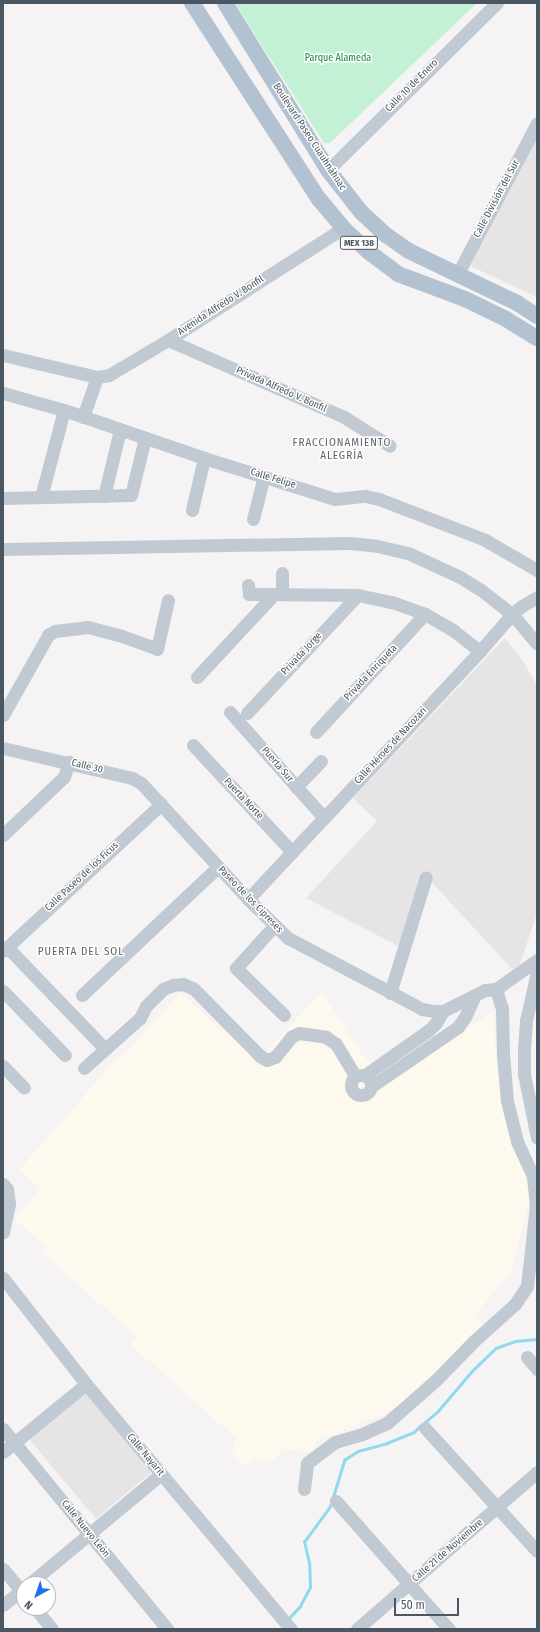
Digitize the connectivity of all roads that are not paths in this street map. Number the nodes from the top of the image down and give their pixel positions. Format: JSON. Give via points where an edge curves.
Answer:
{"nodes":[{"id":1,"x":192,"y":3,"type":"edge"},
{"id":2,"x":225,"y":3,"type":"edge"},
{"id":3,"x":497,"y":3,"type":"edge"},
{"id":4,"x":273,"y":80,"type":"junction"},
{"id":5,"x":250,"y":93,"type":"junction"},
{"id":6,"x":537,"y":123,"type":"edge"},
{"id":7,"x":328,"y":170,"type":"junction"},
{"id":8,"x":343,"y":228,"type":"junction"},
{"id":9,"x":398,"y":274,"type":"junction"},
{"id":10,"x":457,"y":275,"type":"junction"},
{"id":11,"x":537,"y":305,"type":"edge"},
{"id":12,"x":537,"y":316,"type":"edge"},
{"id":13,"x":537,"y":338,"type":"edge"},
{"id":14,"x":168,"y":340,"type":"junction"},
{"id":15,"x":537,"y":343,"type":"edge"},
{"id":16,"x":3,"y":355,"type":"edge"},
{"id":17,"x":96,"y":377,"type":"junction"},
{"id":18,"x":3,"y":395,"type":"edge"},
{"id":19,"x":64,"y":410,"type":"junction"},
{"id":20,"x":83,"y":417,"type":"junction"},
{"id":21,"x":120,"y":430,"type":"junction"},
{"id":22,"x":145,"y":438,"type":"junction"},
{"id":23,"x":390,"y":446,"type":"dead end"},
{"id":24,"x":204,"y":458,"type":"junction"},
{"id":25,"x":264,"y":476,"type":"junction"},
{"id":26,"x":104,"y":496,"type":"junction"},
{"id":27,"x":41,"y":497,"type":"junction"},
{"id":28,"x":3,"y":498,"type":"edge"},
{"id":29,"x":192,"y":510,"type":"dead end"},
{"id":30,"x":253,"y":519,"type":"dead end"},
{"id":31,"x":3,"y":549,"type":"edge"},
{"id":32,"x":537,"y":570,"type":"edge"},
{"id":33,"x":282,"y":573,"type":"dead end"},
{"id":34,"x":248,"y":584,"type":"dead end"},
{"id":35,"x":278,"y":594,"type":"junction"},
{"id":36,"x":358,"y":595,"type":"junction"},
{"id":37,"x":537,"y":597,"type":"edge"},
{"id":38,"x":168,"y":600,"type":"dead end"},
{"id":39,"x":425,"y":614,"type":"junction"},
{"id":40,"x":512,"y":614,"type":"junction"},
{"id":41,"x":537,"y":644,"type":"edge"},
{"id":42,"x":480,"y":651,"type":"junction"},
{"id":43,"x":197,"y":677,"type":"dead end"},
{"id":44,"x":230,"y":712,"type":"dead end"},
{"id":45,"x":247,"y":713,"type":"dead end"},
{"id":46,"x":3,"y":715,"type":"edge"},
{"id":47,"x":316,"y":732,"type":"dead end"},
{"id":48,"x":193,"y":745,"type":"dead end"},
{"id":49,"x":3,"y":748,"type":"edge"},
{"id":50,"x":321,"y":761,"type":"dead end"},
{"id":51,"x":68,"y":762,"type":"junction"},
{"id":52,"x":296,"y":788,"type":"junction"},
{"id":53,"x":161,"y":804,"type":"junction"},
{"id":54,"x":324,"y":818,"type":"junction"},
{"id":55,"x":3,"y":835,"type":"edge"},
{"id":56,"x":292,"y":852,"type":"junction"},
{"id":57,"x":218,"y":867,"type":"junction"},
{"id":58,"x":426,"y":877,"type":"dead end"},
{"id":59,"x":248,"y":899,"type":"junction"},
{"id":60,"x":274,"y":926,"type":"junction"},
{"id":61,"x":5,"y":949,"type":"edge"},
{"id":62,"x":535,"y":966,"type":"edge"},
{"id":63,"x":496,"y":989,"type":"junction"},
{"id":64,"x":3,"y":991,"type":"edge"},
{"id":65,"x":390,"y":993,"type":"junction"},
{"id":66,"x":82,"y":995,"type":"dead end"},
{"id":67,"x":475,"y":995,"type":"junction"},
{"id":68,"x":443,"y":1011,"type":"junction"},
{"id":69,"x":284,"y":1015,"type":"dead end"},
{"id":70,"x":105,"y":1049,"type":"junction"},
{"id":71,"x":65,"y":1055,"type":"dead end"},
{"id":72,"x":3,"y":1066,"type":"edge"},
{"id":73,"x":84,"y":1068,"type":"dead end"},
{"id":74,"x":364,"y":1079,"type":"junction"},
{"id":75,"x":24,"y":1088,"type":"dead end"},
{"id":76,"x":537,"y":1138,"type":"edge"},
{"id":77,"x":3,"y":1184,"type":"edge"},
{"id":78,"x":3,"y":1232,"type":"edge"},
{"id":79,"x":3,"y":1278,"type":"edge"},
{"id":80,"x":527,"y":1357,"type":"dead end"},
{"id":81,"x":537,"y":1369,"type":"edge"},
{"id":82,"x":86,"y":1384,"type":"junction"},
{"id":83,"x":425,"y":1428,"type":"dead end"},
{"id":84,"x":3,"y":1429,"type":"edge"},
{"id":85,"x":14,"y":1442,"type":"junction"},
{"id":86,"x":3,"y":1452,"type":"edge"},
{"id":87,"x":537,"y":1472,"type":"edge"},
{"id":88,"x":161,"y":1474,"type":"junction"},
{"id":89,"x":304,"y":1489,"type":"dead end"},
{"id":90,"x":336,"y":1501,"type":"dead end"},
{"id":91,"x":497,"y":1508,"type":"junction"},
{"id":92,"x":89,"y":1534,"type":"junction"},
{"id":93,"x":537,"y":1551,"type":"edge"},
{"id":94,"x":3,"y":1569,"type":"edge"},
{"id":95,"x":39,"y":1576,"type":"edge"},
{"id":96,"x":16,"y":1581,"type":"edge"},
{"id":97,"x":409,"y":1585,"type":"junction"},
{"id":98,"x":16,"y":1595,"type":"edge"},
{"id":99,"x":3,"y":1605,"type":"edge"},
{"id":100,"x":41,"y":1616,"type":"edge"},
{"id":101,"x":287,"y":1624,"type":"edge"},
{"id":102,"x":52,"y":1629,"type":"edge"},
{"id":103,"x":167,"y":1629,"type":"edge"},
{"id":104,"x":357,"y":1629,"type":"edge"},
{"id":105,"x":448,"y":1629,"type":"edge"}],
"edges":[{"from":1,"to":5,"type":"main road","number":"MEX 138"},
{"from":2,"to":4,"type":"main road","name":"Boulevard Paseo Cuauhnáhuac","number":"MEX 138"},
{"from":3,"to":7,"type":"street","name":"Calle 10 de Enero"},
{"from":4,"to":5,"type":"main road","via":[[262,81]]},
{"from":4,"to":7,"type":"main road","name":"Boulevard Paseo Cuauhnáhuac","number":"MEX 138"},
{"from":5,"to":8,"type":"main road","number":"MEX 138","via":[[319,199]]},
{"from":6,"to":10,"type":"street","name":"Calle División del Sur"},
{"from":7,"to":10,"type":"main road","name":"Boulevard Paseo Cuauhnáhuac","number":"MEX 138","via":[[361,212],[386,235],[409,252]]},
{"from":8,"to":9,"type":"main road","number":"MEX 138"},
{"from":8,"to":14,"type":"street","name":"Avenida Alfredo V. Bonfil"},
{"from":9,"to":13,"type":"main road","number":"MEX 138","via":[[465,299]]},
{"from":9,"to":15,"type":"main road","number":"MEX 138","via":[[422,288],[506,322]]},
{"from":10,"to":11,"type":"main road","name":"Boulevard Paseo Cuauhnáhuac","number":"MEX 138","via":[[476,275],[521,294]]},
{"from":10,"to":12,"type":"main road","name":"Boulevard Paseo Cuauhnáhuac","number":"MEX 138","via":[[517,303]]},
{"from":14,"to":17,"type":"street","name":"Avenida Alfredo V. Bonfil","via":[[109,375]]},
{"from":14,"to":23,"type":"street","name":"Privada Alfredo V. Bonfil","via":[[344,417]]},
{"from":16,"to":17,"type":"street"},
{"from":17,"to":20,"type":"street"},
{"from":18,"to":19,"type":"street","name":"Calle Felipe"},
{"from":19,"to":20,"type":"street","name":"Calle Felipe"},
{"from":19,"to":27,"type":"street"},
{"from":20,"to":21,"type":"street","name":"Calle Felipe"},
{"from":21,"to":22,"type":"street","name":"Calle Felipe"},
{"from":21,"to":26,"type":"street"},
{"from":22,"to":24,"type":"street","name":"Calle Felipe"},
{"from":22,"to":26,"type":"street","via":[[131,495]]},
{"from":24,"to":25,"type":"street","name":"Calle Felipe"},
{"from":24,"to":29,"type":"street"},
{"from":25,"to":30,"type":"street"},
{"from":25,"to":32,"type":"street","name":"Calle Felipe","via":[[335,499],[366,496],[379,499],[485,540]]},
{"from":26,"to":27,"type":"street"},
{"from":27,"to":28,"type":"street"},
{"from":31,"to":40,"type":"street","via":[[350,542],[408,553],[460,577]]},
{"from":33,"to":35,"type":"street"},
{"from":34,"to":35,"type":"street","via":[[249,594]]},
{"from":35,"to":36,"type":"street"},
{"from":35,"to":43,"type":"street"},
{"from":36,"to":39,"type":"street","via":[[392,602]]},
{"from":36,"to":45,"type":"street","name":"Privada Jorge"},
{"from":37,"to":40,"type":"street","name":"Calle Héroes de Nacozari"},
{"from":38,"to":46,"type":"street","via":[[156,649],[122,636],[88,628],[55,631],[48,635]]},
{"from":39,"to":42,"type":"street","via":[[454,630]]},
{"from":39,"to":47,"type":"street","name":"Privada Enriqueta"},
{"from":40,"to":41,"type":"street"},
{"from":40,"to":42,"type":"street","name":"Calle Héroes de Nacozari"},
{"from":42,"to":54,"type":"street","name":"Calle Héroes de Nacozari"},
{"from":44,"to":52,"type":"street","name":"Puerta Sur"},
{"from":48,"to":56,"type":"street","name":"Puerta Norte"},
{"from":49,"to":51,"type":"street","name":"Calle 30"},
{"from":50,"to":52,"type":"street"},
{"from":51,"to":53,"type":"street","name":"Calle 30","via":[[132,778],[141,783]]},
{"from":51,"to":55,"type":"street","via":[[64,777]]},
{"from":52,"to":54,"type":"street","name":"Puerta Sur"},
{"from":53,"to":57,"type":"street","name":"Paseo de los Cipreses"},
{"from":53,"to":61,"type":"street","name":"Calle Paseo de los Ficus"},
{"from":54,"to":56,"type":"street","name":"Calle Héroes de Nacozari"},
{"from":56,"to":59,"type":"street","name":"Calle Héroes de Nacozari"},
{"from":57,"to":59,"type":"street","name":"Paseo de los Cipreses"},
{"from":57,"to":66,"type":"street"},
{"from":58,"to":65,"type":"street"},
{"from":59,"to":60,"type":"street","name":"Paseo de los Cipreses"},
{"from":60,"to":65,"type":"street","name":"Paseo de los Cipreses","via":[[288,938]]},
{"from":60,"to":69,"type":"street","via":[[236,968]]},
{"from":61,"to":70,"type":"street"},
{"from":62,"to":63,"type":"street"},
{"from":62,"to":76,"type":"street","via":[[526,1021],[524,1074]]},
{"from":63,"to":67,"type":"street","via":[[485,990]]},
{"from":63,"to":89,"type":"street","via":[[502,1009],[502,1053],[507,1101],[517,1141],[532,1176],[536,1206],[527,1286],[515,1304],[387,1423],[360,1435],[335,1442],[308,1463]]},
{"from":64,"to":71,"type":"street"},
{"from":65,"to":68,"type":"street","name":"Paseo de los Cipreses","via":[[422,1009]]},
{"from":67,"to":68,"type":"street"},
{"from":67,"to":74,"type":"street","via":[[458,1027]]},
{"from":68,"to":74,"type":"street","via":[[429,1030]]},
{"from":70,"to":73,"type":"street"},
{"from":70,"to":74,"type":"street","via":[[140,1018],[146,1006],[163,989],[183,984],[194,989],[260,1056],[267,1060],[274,1057],[291,1037],[300,1034],[326,1037],[336,1044]]},
{"from":72,"to":75,"type":"street"},
{"from":77,"to":78,"type":"street","via":[[9,1204]]},
{"from":79,"to":82,"type":"street","name":"Calle Nayarit"},
{"from":80,"to":81,"type":"street"},
{"from":82,"to":85,"type":"street"},
{"from":82,"to":88,"type":"street","name":"Calle Nayarit"},
{"from":83,"to":91,"type":"street"},
{"from":84,"to":85,"type":"street","name":"Calle Nuevo León"},
{"from":85,"to":86,"type":"street"},
{"from":85,"to":92,"type":"street","name":"Calle Nuevo León"},
{"from":87,"to":91,"type":"street","name":"Calle 21 de Noviembre"},
{"from":88,"to":92,"type":"street"},
{"from":88,"to":101,"type":"street","name":"Calle Nayarit"},
{"from":90,"to":97,"type":"street"},
{"from":91,"to":93,"type":"street"},
{"from":91,"to":97,"type":"street","name":"Calle 21 de Noviembre"},
{"from":92,"to":95,"type":"street"},
{"from":92,"to":103,"type":"street","name":"Calle Nuevo León"},
{"from":94,"to":96,"type":"street"},
{"from":97,"to":104,"type":"street","name":"Calle 21 de Noviembre"},
{"from":97,"to":105,"type":"street"},
{"from":98,"to":99,"type":"street"},
{"from":100,"to":102,"type":"street"}]}
